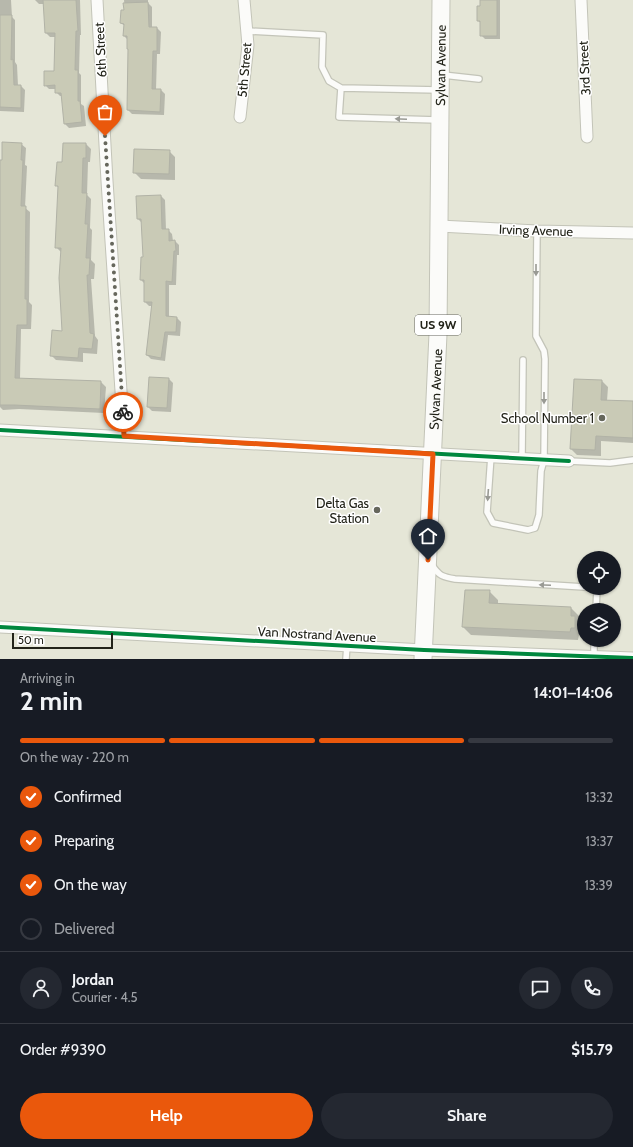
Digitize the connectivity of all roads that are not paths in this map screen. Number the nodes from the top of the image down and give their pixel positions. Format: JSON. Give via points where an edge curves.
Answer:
{"nodes":[{"id":1,"x":97,"y":0,"type":"edge"},
{"id":2,"x":244,"y":0,"type":"edge"},
{"id":3,"x":441,"y":0,"type":"edge"},
{"id":4,"x":581,"y":0,"type":"edge"},
{"id":5,"x":247,"y":31,"type":"junction"},
{"id":6,"x":479,"y":78,"type":"dead end"},
{"id":7,"x":440,"y":82,"type":"junction"},
{"id":8,"x":341,"y":88,"type":"junction"},
{"id":9,"x":240,"y":117,"type":"dead end"},
{"id":10,"x":440,"y":120,"type":"junction"},
{"id":11,"x":587,"y":137,"type":"dead end"},
{"id":12,"x":439,"y":226,"type":"junction"},
{"id":13,"x":536,"y":231,"type":"junction"},
{"id":14,"x":633,"y":234,"type":"edge"},
{"id":15,"x":522,"y":360,"type":"dead end"},
{"id":16,"x":0,"y":430,"type":"edge"},
{"id":17,"x":124,"y":436,"type":"junction"},
{"id":18,"x":433,"y":454,"type":"junction"},
{"id":19,"x":491,"y":456,"type":"junction"},
{"id":20,"x":522,"y":458,"type":"junction"},
{"id":21,"x":544,"y":460,"type":"junction"},
{"id":22,"x":633,"y":460,"type":"edge"},
{"id":23,"x":569,"y":461,"type":"joint"},
{"id":24,"x":428,"y":560,"type":"junction"},
{"id":25,"x":577,"y":587,"type":"edge"},
{"id":26,"x":0,"y":627,"type":"edge"},
{"id":27,"x":347,"y":645,"type":"junction"},
{"id":28,"x":594,"y":647,"type":"edge"},
{"id":29,"x":424,"y":654,"type":"edge"},
{"id":30,"x":594,"y":657,"type":"junction"},
{"id":31,"x":633,"y":658,"type":"edge"},
{"id":32,"x":346,"y":659,"type":"edge"}],
"edges":[{"from":1,"to":17,"type":"street","name":"6th Street"},
{"from":2,"to":5,"type":"street","name":"5th Street"},
{"from":3,"to":7,"type":"main road","name":"Sylvan Avenue","number":"US 9W"},
{"from":4,"to":11,"type":"street","name":"3rd Street"},
{"from":5,"to":8,"type":"lane","via":[[323,35],[322,67],[329,81]]},
{"from":5,"to":9,"type":"street","name":"5th Street","via":[[248,45]]},
{"from":6,"to":7,"type":"lane"},
{"from":7,"to":8,"type":"lane"},
{"from":7,"to":10,"type":"main road","name":"Sylvan Avenue","number":"US 9W"},
{"from":10,"to":8,"type":"lane","one_way":true,"via":[[339,117]]},
{"from":10,"to":12,"type":"main road","name":"Sylvan Avenue","number":"US 9W"},
{"from":12,"to":13,"type":"street","name":"Irving Avenue"},
{"from":12,"to":18,"type":"main road","name":"Sylvan Avenue","number":"US 9W"},
{"from":13,"to":14,"type":"street","name":"Irving Avenue"},
{"from":13,"to":21,"type":"lane","one_way":true,"via":[[536,336],[544,351]]},
{"from":15,"to":20,"type":"lane"},
{"from":16,"to":17,"type":"street"},
{"from":17,"to":18,"type":"street"},
{"from":18,"to":19,"type":"street"},
{"from":18,"to":24,"type":"main road","name":"Sylvan Avenue","number":"US 9W"},
{"from":19,"to":20,"type":"street"},
{"from":19,"to":21,"type":"lane","one_way":true,"via":[[487,512],[490,519],[493,523],[528,530],[535,528],[539,515],[540,470]]},
{"from":20,"to":21,"type":"street"},
{"from":21,"to":23,"type":"street"},
{"from":22,"to":23,"type":"lane","via":[[610,463]]},
{"from":25,"to":24,"type":"lane","one_way":true,"via":[[444,578]]},
{"from":24,"to":29,"type":"main road","name":"Sylvan Avenue","number":"US 9W"},
{"from":26,"to":27,"type":"street","name":"Van Nostrand Avenue"},
{"from":27,"to":29,"type":"street","name":"Van Nostrand Avenue"},
{"from":27,"to":32,"type":"lane"},
{"from":28,"to":30,"type":"lane"},
{"from":29,"to":30,"type":"street","name":"Van Nostrand Avenue"},
{"from":30,"to":31,"type":"street","name":"Van Nostrand Avenue"}]}
